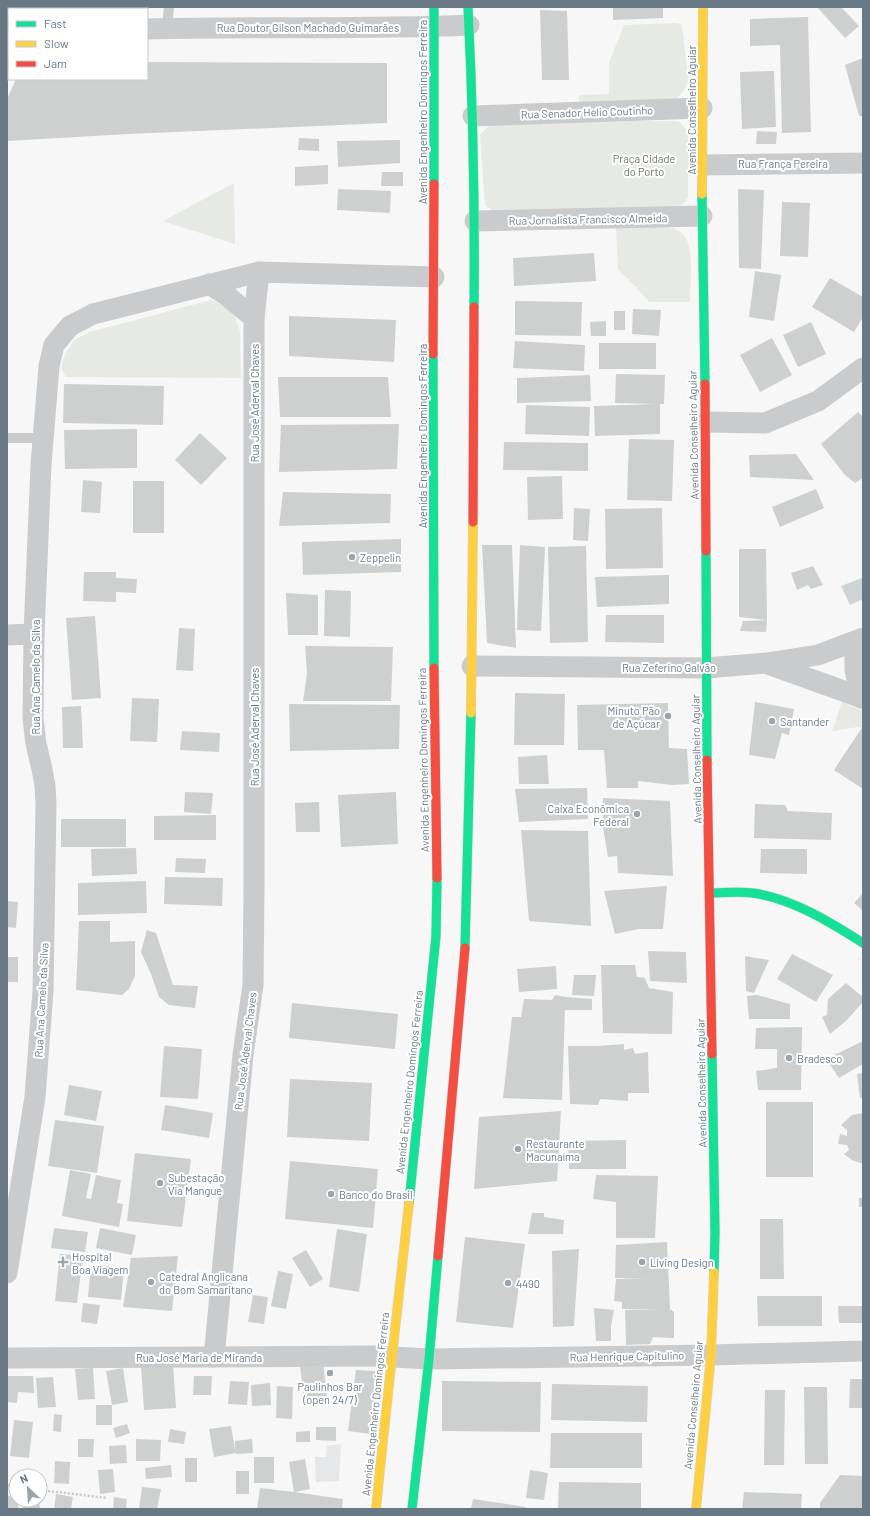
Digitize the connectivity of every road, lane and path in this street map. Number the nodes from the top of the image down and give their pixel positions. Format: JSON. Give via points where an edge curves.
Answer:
{"nodes":[{"id":1,"x":168,"y":7,"type":"edge"},
{"id":2,"x":703,"y":7,"type":"edge"},
{"id":3,"x":468,"y":16,"type":"edge"},
{"id":4,"x":434,"y":17,"type":"edge"},
{"id":5,"x":157,"y":29,"type":"edge"},
{"id":6,"x":702,"y":108,"type":"junction"},
{"id":7,"x":472,"y":116,"type":"junction"},
{"id":8,"x":863,"y":163,"type":"edge"},
{"id":9,"x":703,"y":164,"type":"junction"},
{"id":10,"x":702,"y":216,"type":"junction"},
{"id":11,"x":475,"y":221,"type":"junction"},
{"id":12,"x":259,"y":272,"type":"junction"},
{"id":13,"x":434,"y":277,"type":"junction"},
{"id":14,"x":209,"y":284,"type":"junction"},
{"id":15,"x":254,"y":318,"type":"junction"},
{"id":16,"x":863,"y":368,"type":"edge"},
{"id":17,"x":706,"y":422,"type":"junction"},
{"id":18,"x":7,"y":438,"type":"edge"},
{"id":19,"x":43,"y":438,"type":"junction"},
{"id":20,"x":34,"y":634,"type":"junction"},
{"id":21,"x":7,"y":635,"type":"edge"},
{"id":22,"x":863,"y":638,"type":"edge"},
{"id":23,"x":863,"y":644,"type":"edge"},
{"id":24,"x":767,"y":664,"type":"junction"},
{"id":25,"x":472,"y":666,"type":"junction"},
{"id":26,"x":706,"y":668,"type":"junction"},
{"id":27,"x":862,"y":698,"type":"edge"},
{"id":28,"x":710,"y":893,"type":"junction"},
{"id":29,"x":863,"y":943,"type":"edge"},
{"id":30,"x":7,"y":1273,"type":"edge"},
{"id":31,"x":863,"y":1351,"type":"edge"},
{"id":32,"x":711,"y":1356,"type":"junction"},
{"id":33,"x":214,"y":1357,"type":"junction"},
{"id":34,"x":390,"y":1357,"type":"junction"},
{"id":35,"x":7,"y":1358,"type":"edge"},
{"id":36,"x":429,"y":1359,"type":"junction"},
{"id":37,"x":48,"y":1491,"type":"edge"},
{"id":38,"x":107,"y":1498,"type":"dead end"},
{"id":39,"x":376,"y":1509,"type":"edge"},
{"id":40,"x":412,"y":1509,"type":"edge"},
{"id":41,"x":696,"y":1509,"type":"edge"}],
"edges":[{"from":1,"to":5,"type":"lane"},
{"from":2,"to":6,"type":"main road","name":"Avenida Conselheiro Aguiar"},
{"from":3,"to":4,"type":"street","name":"Rua Doutor Gilson Machado Guimarães"},
{"from":3,"to":7,"type":"main road"},
{"from":4,"to":5,"type":"street","name":"Rua Doutor Gilson Machado Guimarães"},
{"from":4,"to":13,"type":"main road","name":"Avenida Engenheiro Domingos Ferreira"},
{"from":6,"to":7,"type":"street","name":"Rua Senador Helio Coutinho"},
{"from":6,"to":9,"type":"main road","name":"Avenida Conselheiro Aguiar"},
{"from":7,"to":11,"type":"main road"},
{"from":8,"to":9,"type":"street","name":"Rua França Pereira"},
{"from":9,"to":10,"type":"main road","name":"Avenida Conselheiro Aguiar"},
{"from":10,"to":11,"type":"street","name":"Rua Jornalista Francisco Almeida"},
{"from":10,"to":17,"type":"main road","name":"Avenida Conselheiro Aguiar"},
{"from":11,"to":25,"type":"main road"},
{"from":12,"to":13,"type":"street"},
{"from":12,"to":14,"type":"street","name":"Rua Ana Camelo da Silva"},
{"from":12,"to":15,"type":"street","name":"Rua José Aderval Chaves"},
{"from":13,"to":34,"type":"main road","name":"Avenida Engenheiro Domingos Ferreira","via":[[433,619],[437,909],[399,1297]]},
{"from":14,"to":15,"type":"street"},
{"from":14,"to":19,"type":"street","name":"Rua Ana Camelo da Silva","via":[[93,314],[70,326],[54,345],[49,366]]},
{"from":15,"to":33,"type":"street","name":"Rua José Aderval Chaves","via":[[253,985],[243,1056]]},
{"from":16,"to":17,"type":"street","via":[[818,402],[765,423]]},
{"from":17,"to":26,"type":"main road","name":"Avenida Conselheiro Aguiar"},
{"from":18,"to":19,"type":"lane"},
{"from":19,"to":20,"type":"street","name":"Rua Ana Camelo da Silva"},
{"from":20,"to":21,"type":"street"},
{"from":20,"to":30,"type":"street","name":"Rua Ana Camelo da Silva","via":[[33,718],[46,804],[43,991],[35,1097]]},
{"from":22,"to":24,"type":"street","name":"Rua Zeferino Galvão","via":[[818,655]]},
{"from":23,"to":27,"type":"street","via":[[855,653],[855,670]]},
{"from":24,"to":26,"type":"street","name":"Rua Zeferino Galvão"},
{"from":24,"to":27,"type":"street"},
{"from":25,"to":26,"type":"street","name":"Rua Zeferino Galvão"},
{"from":25,"to":36,"type":"main road","via":[[465,957]]},
{"from":26,"to":28,"type":"main road","name":"Avenida Conselheiro Aguiar"},
{"from":28,"to":29,"type":"main road","via":[[752,893],[769,896],[812,915]]},
{"from":28,"to":32,"type":"main road","name":"Avenida Conselheiro Aguiar","via":[[715,1232]]},
{"from":31,"to":32,"type":"street","name":"Rua Henrique Capitulino"},
{"from":32,"to":36,"type":"street","name":"Rua Henrique Capitulino"},
{"from":32,"to":41,"type":"main road","name":"Avenida Conselheiro Aguiar"},
{"from":33,"to":34,"type":"street","name":"Rua José Maria de Miranda"},
{"from":33,"to":35,"type":"street","name":"Rua José Maria de Miranda"},
{"from":34,"to":36,"type":"street","name":"Rua Henrique Capitulino"},
{"from":34,"to":39,"type":"main road","name":"Avenida Engenheiro Domingos Ferreira"},
{"from":36,"to":40,"type":"main road"},
{"from":37,"to":38,"type":"path"}]}
